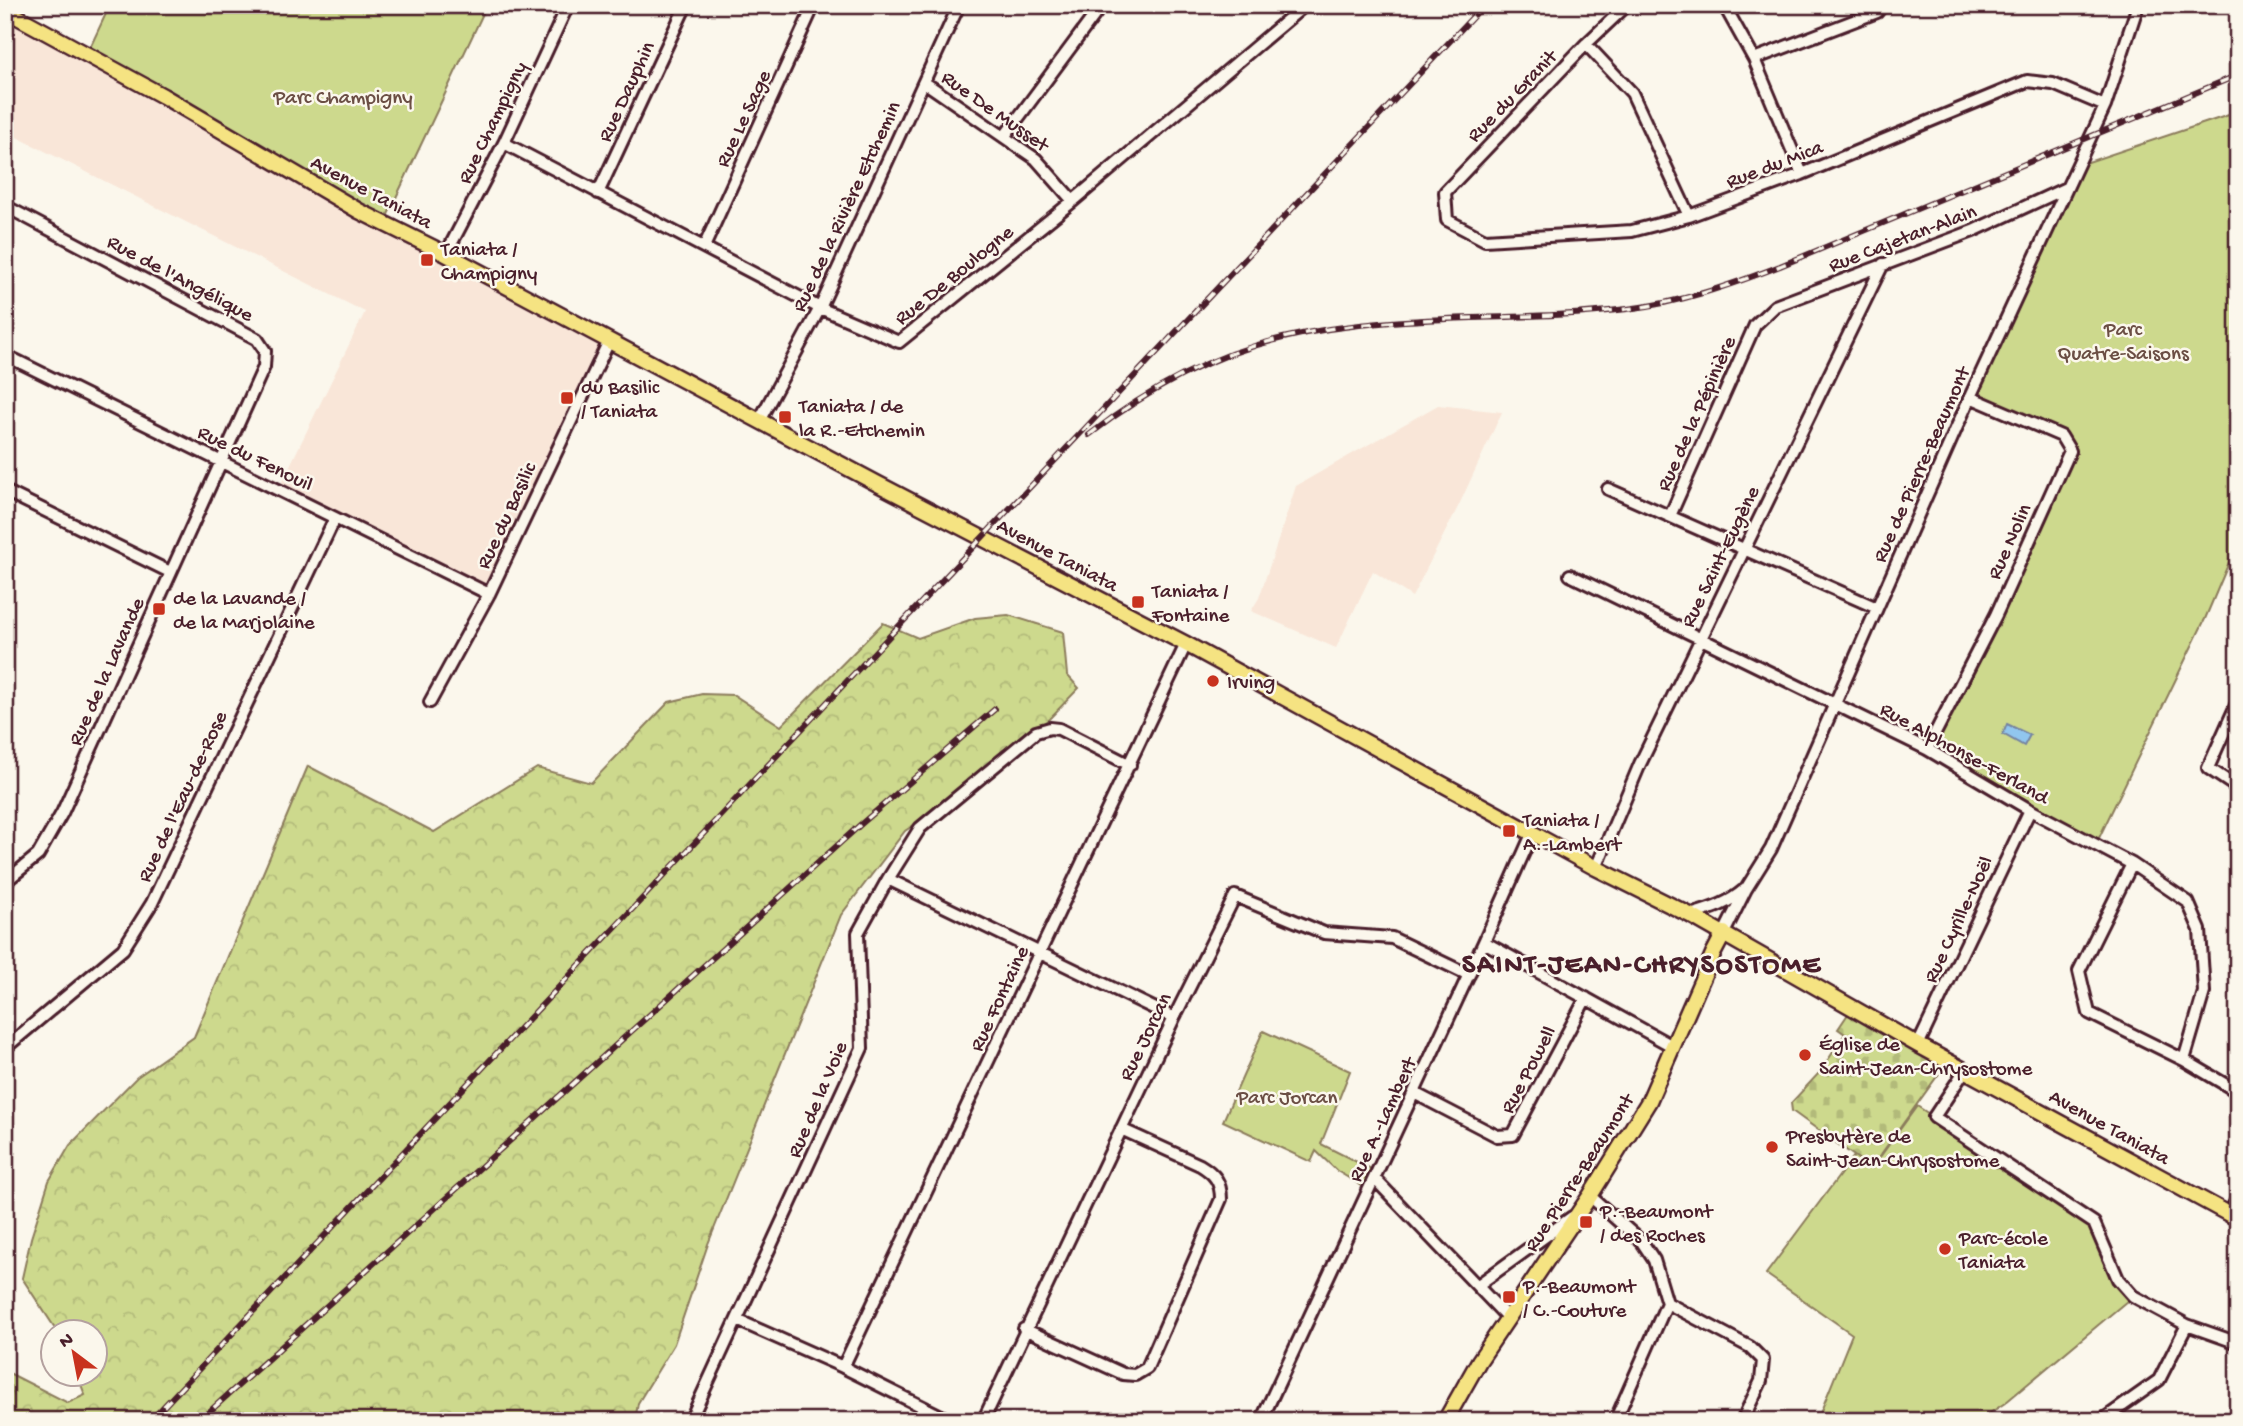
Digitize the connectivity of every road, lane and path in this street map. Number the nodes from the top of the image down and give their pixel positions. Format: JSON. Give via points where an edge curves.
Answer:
{"nodes":[{"id":1,"x":568,"y":5,"type":"edge"},
{"id":2,"x":686,"y":5,"type":"edge"},
{"id":3,"x":814,"y":5,"type":"edge"},
{"id":4,"x":959,"y":5,"type":"edge"},
{"id":5,"x":1102,"y":5,"type":"edge"},
{"id":6,"x":1306,"y":5,"type":"edge"},
{"id":7,"x":1627,"y":5,"type":"edge"},
{"id":8,"x":1724,"y":5,"type":"edge"},
{"id":9,"x":1882,"y":5,"type":"edge"},
{"id":10,"x":2138,"y":5,"type":"edge"},
{"id":11,"x":5,"y":10,"type":"edge"},
{"id":12,"x":1586,"y":44,"type":"junction"},
{"id":13,"x":1754,"y":59,"type":"junction"},
{"id":14,"x":924,"y":82,"type":"junction"},
{"id":15,"x":2105,"y":106,"type":"junction"},
{"id":16,"x":1004,"y":137,"type":"junction"},
{"id":17,"x":504,"y":143,"type":"junction"},
{"id":18,"x":1802,"y":174,"type":"junction"},
{"id":19,"x":2066,"y":188,"type":"junction"},
{"id":20,"x":598,"y":192,"type":"junction"},
{"id":21,"x":1073,"y":201,"type":"junction"},
{"id":22,"x":5,"y":206,"type":"edge"},
{"id":23,"x":1689,"y":216,"type":"junction"},
{"id":24,"x":1447,"y":220,"type":"joint"},
{"id":25,"x":704,"y":247,"type":"junction"},
{"id":26,"x":446,"y":254,"type":"junction"},
{"id":27,"x":1883,"y":264,"type":"junction"},
{"id":28,"x":820,"y":308,"type":"junction"},
{"id":29,"x":1755,"y":325,"type":"joint"},
{"id":30,"x":608,"y":341,"type":"junction"},
{"id":31,"x":5,"y":355,"type":"edge"},
{"id":32,"x":1970,"y":397,"type":"junction"},
{"id":33,"x":759,"y":421,"type":"junction"},
{"id":34,"x":221,"y":461,"type":"junction"},
{"id":35,"x":1608,"y":489,"type":"dead end"},
{"id":36,"x":5,"y":491,"type":"edge"},
{"id":37,"x":1670,"y":516,"type":"junction"},
{"id":38,"x":335,"y":518,"type":"junction"},
{"id":39,"x":1744,"y":549,"type":"junction"},
{"id":40,"x":170,"y":572,"type":"junction"},
{"id":41,"x":1570,"y":575,"type":"dead end"},
{"id":42,"x":489,"y":594,"type":"junction"},
{"id":43,"x":1877,"y":608,"type":"junction"},
{"id":44,"x":1700,"y":639,"type":"junction"},
{"id":45,"x":1186,"y":644,"type":"junction"},
{"id":46,"x":2238,"y":701,"type":"edge"},
{"id":47,"x":430,"y":702,"type":"dead end"},
{"id":48,"x":1835,"y":705,"type":"junction"},
{"id":49,"x":1927,"y":750,"type":"junction"},
{"id":50,"x":1130,"y":765,"type":"junction"},
{"id":51,"x":2238,"y":788,"type":"edge"},
{"id":52,"x":2030,"y":810,"type":"junction"},
{"id":53,"x":1533,"y":832,"type":"junction"},
{"id":54,"x":2132,"y":864,"type":"junction"},
{"id":55,"x":1596,"y":868,"type":"junction"},
{"id":56,"x":888,"y":879,"type":"junction"},
{"id":57,"x":5,"y":882,"type":"edge"},
{"id":58,"x":1746,"y":889,"type":"junction"},
{"id":59,"x":1690,"y":915,"type":"junction"},
{"id":60,"x":1724,"y":933,"type":"junction"},
{"id":61,"x":1484,"y":942,"type":"junction"},
{"id":62,"x":1041,"y":953,"type":"junction"},
{"id":63,"x":1469,"y":975,"type":"junction"},
{"id":64,"x":1586,"y":998,"type":"junction"},
{"id":65,"x":1174,"y":1018,"type":"junction"},
{"id":66,"x":1918,"y":1045,"type":"junction"},
{"id":67,"x":1674,"y":1047,"type":"junction"},
{"id":68,"x":5,"y":1048,"type":"edge"},
{"id":69,"x":2184,"y":1060,"type":"junction"},
{"id":70,"x":1965,"y":1070,"type":"junction"},
{"id":71,"x":2238,"y":1092,"type":"edge"},
{"id":72,"x":1414,"y":1093,"type":"junction"},
{"id":73,"x":1121,"y":1129,"type":"junction"},
{"id":74,"x":1374,"y":1178,"type":"junction"},
{"id":75,"x":1590,"y":1196,"type":"junction"},
{"id":76,"x":2238,"y":1197,"type":"edge"},
{"id":77,"x":1579,"y":1213,"type":"junction"},
{"id":78,"x":2234,"y":1217,"type":"edge"},
{"id":79,"x":1478,"y":1285,"type":"junction"},
{"id":80,"x":1667,"y":1303,"type":"junction"},
{"id":81,"x":1507,"y":1317,"type":"junction"},
{"id":82,"x":737,"y":1320,"type":"junction"},
{"id":83,"x":2187,"y":1325,"type":"junction"},
{"id":84,"x":1024,"y":1329,"type":"junction"},
{"id":85,"x":2238,"y":1343,"type":"edge"},
{"id":86,"x":843,"y":1367,"type":"junction"},
{"id":87,"x":690,"y":1421,"type":"edge"},
{"id":88,"x":951,"y":1421,"type":"edge"},
{"id":89,"x":983,"y":1421,"type":"edge"},
{"id":90,"x":1261,"y":1421,"type":"edge"},
{"id":91,"x":1445,"y":1421,"type":"edge"},
{"id":92,"x":1615,"y":1421,"type":"edge"},
{"id":93,"x":1742,"y":1421,"type":"edge"},
{"id":94,"x":2101,"y":1421,"type":"edge"}],
"edges":[{"from":1,"to":17,"type":"street","name":"Rue Champigny"},
{"from":2,"to":20,"type":"street","name":"Rue Dauphin"},
{"from":3,"to":25,"type":"street","name":"Rue Le Sage"},
{"from":4,"to":14,"type":"street","name":"Rue de la Rivière Etchemin"},
{"from":5,"to":16,"type":"street"},
{"from":6,"to":21,"type":"street","name":"Rue De Boulogne"},
{"from":7,"to":12,"type":"street","name":"Rue du Granit"},
{"from":8,"to":13,"type":"street"},
{"from":9,"to":13,"type":"street","via":[[1877,12]]},
{"from":10,"to":15,"type":"street","name":"Rue de Pierre-Beaumont"},
{"from":11,"to":26,"type":"main road","name":"Avenue Taniata","via":[[359,211]]},
{"from":12,"to":23,"type":"street","via":[[1632,93]]},
{"from":12,"to":24,"type":"street","name":"Rue du Granit","via":[[1445,192]]},
{"from":13,"to":18,"type":"street"},
{"from":14,"to":16,"type":"street","name":"Rue De Musset"},
{"from":14,"to":28,"type":"street","name":"Rue de la Rivière Etchemin"},
{"from":15,"to":18,"type":"street","name":"Rue du Mica","via":[[2053,84],[2026,81]]},
{"from":15,"to":19,"type":"street","name":"Rue de Pierre-Beaumont"},
{"from":16,"to":21,"type":"street","name":"Rue De Musset","via":[[1036,159]]},
{"from":17,"to":20,"type":"street","name":"Rue De Boulogne"},
{"from":17,"to":26,"type":"street","name":"Rue Champigny"},
{"from":18,"to":23,"type":"street","name":"Rue du Mica"},
{"from":19,"to":27,"type":"street","name":"Rue Cajetan-Alain","via":[[1973,231]]},
{"from":19,"to":32,"type":"street","name":"Rue de Pierre-Beaumont"},
{"from":20,"to":25,"type":"street","name":"Rue De Boulogne"},
{"from":21,"to":28,"type":"street","name":"Rue De Boulogne","via":[[899,342]]},
{"from":22,"to":34,"type":"street","name":"Rue de l'Angélique","via":[[257,339],[265,351],[264,368]]},
{"from":23,"to":24,"type":"street","name":"Rue du Mica","via":[[1632,231],[1485,240]]},
{"from":25,"to":28,"type":"street","name":"Rue De Boulogne"},
{"from":26,"to":30,"type":"main road","name":"Avenue Taniata"},
{"from":27,"to":29,"type":"street","name":"Rue Cajetan-Alain","via":[[1775,306]]},
{"from":27,"to":39,"type":"street","name":"Rue Saint-Eugène"},
{"from":28,"to":33,"type":"street","name":"Rue de la Rivière Etchemin"},
{"from":29,"to":37,"type":"street","name":"Rue de la Pépinière"},
{"from":30,"to":33,"type":"main road","name":"Avenue Taniata"},
{"from":30,"to":42,"type":"street","name":"Rue du Basilic"},
{"from":31,"to":34,"type":"street","name":"Rue du Fenouil"},
{"from":32,"to":43,"type":"street","name":"Rue de Pierre-Beaumont"},
{"from":32,"to":49,"type":"street","name":"Rue Nolin","via":[[2060,436],[2070,452],[1996,615]]},
{"from":33,"to":45,"type":"main road","name":"Avenue Taniata"},
{"from":34,"to":38,"type":"street","name":"Rue du Fenouil"},
{"from":34,"to":40,"type":"street","name":"Rue de la Lavande"},
{"from":35,"to":37,"type":"street"},
{"from":36,"to":40,"type":"street"},
{"from":37,"to":39,"type":"street"},
{"from":38,"to":42,"type":"street","name":"Rue du Fenouil"},
{"from":38,"to":68,"type":"street","name":"Rue de l'Eau-de-Rose","via":[[152,903],[123,948]]},
{"from":39,"to":43,"type":"street"},
{"from":39,"to":44,"type":"street","name":"Rue Saint-Eugène"},
{"from":40,"to":57,"type":"street","name":"Rue de la Lavande","via":[[62,813],[38,855]]},
{"from":41,"to":44,"type":"street","name":"Rue Alphonse-Ferland"},
{"from":42,"to":47,"type":"street","name":"Rue du Basilic"},
{"from":43,"to":48,"type":"street","name":"Rue de Pierre-Beaumont"},
{"from":44,"to":48,"type":"street","name":"Rue Alphonse-Ferland"},
{"from":44,"to":55,"type":"street","name":"Rue Saint-Eugène"},
{"from":45,"to":50,"type":"street","name":"Rue Fontaine"},
{"from":45,"to":53,"type":"main road","name":"Avenue Taniata"},
{"from":46,"to":51,"type":"street","via":[[2208,768]]},
{"from":48,"to":49,"type":"street","name":"Rue Alphonse-Ferland"},
{"from":48,"to":58,"type":"street","name":"Rue de Pierre-Beaumont","via":[[1770,849]]},
{"from":49,"to":52,"type":"street","name":"Rue Alphonse-Ferland"},
{"from":50,"to":56,"type":"street","name":"Rue de la Voie","via":[[1059,729],[1036,732],[920,828]]},
{"from":50,"to":62,"type":"street","name":"Rue Fontaine"},
{"from":52,"to":54,"type":"street","name":"Rue Alphonse-Ferland"},
{"from":52,"to":66,"type":"street","name":"Rue Cyrille-Noël"},
{"from":53,"to":55,"type":"main road","name":"Avenue Taniata"},
{"from":53,"to":61,"type":"street","name":"Rue A.-Lambert"},
{"from":54,"to":69,"type":"street","name":"Rue Alphonse-Ferland","via":[[2188,902],[2200,930],[2204,992]]},
{"from":54,"to":69,"type":"street","via":[[2079,971],[2089,1013]]},
{"from":55,"to":59,"type":"main road","name":"Avenue Taniata"},
{"from":56,"to":62,"type":"street"},
{"from":56,"to":82,"type":"street","name":"Rue de la Voie","via":[[858,933],[862,1048]]},
{"from":58,"to":59,"type":"street","via":[[1734,899]]},
{"from":58,"to":60,"type":"street","name":"Rue de Pierre-Beaumont"},
{"from":59,"to":60,"type":"main road","name":"Avenue Taniata"},
{"from":60,"to":66,"type":"main road","name":"Avenue Taniata"},
{"from":60,"to":67,"type":"main road","name":"Rue Pierre-Beaumont"},
{"from":61,"to":63,"type":"street","name":"Rue A.-Lambert"},
{"from":61,"to":64,"type":"street"},
{"from":62,"to":65,"type":"street"},
{"from":62,"to":86,"type":"street","name":"Rue Fontaine"},
{"from":63,"to":65,"type":"street","name":"Rue Jorcan","via":[[1392,938],[1324,933],[1235,896]]},
{"from":63,"to":72,"type":"street","name":"Rue A.-Lambert"},
{"from":64,"to":67,"type":"street"},
{"from":64,"to":72,"type":"street","name":"Rue Powell","via":[[1513,1135],[1497,1136]]},
{"from":65,"to":73,"type":"street","name":"Rue Jorcan"},
{"from":66,"to":70,"type":"main road","name":"Avenue Taniata"},
{"from":67,"to":75,"type":"main road","name":"Rue Pierre-Beaumont","via":[[1649,1101]]},
{"from":69,"to":71,"type":"street"},
{"from":70,"to":78,"type":"main road","name":"Avenue Taniata"},
{"from":70,"to":83,"type":"street","via":[[1934,1117],[2094,1223],[2118,1279],[2133,1296]]},
{"from":72,"to":74,"type":"street","name":"Rue A.-Lambert"},
{"from":73,"to":84,"type":"street","name":"Rue Jorcan"},
{"from":73,"to":84,"type":"street","via":[[1211,1172],[1221,1185],[1221,1199],[1147,1368],[1135,1375],[1123,1374]]},
{"from":74,"to":79,"type":"street"},
{"from":74,"to":90,"type":"street","name":"Rue A.-Lambert"},
{"from":75,"to":77,"type":"main road","name":"Rue Pierre-Beaumont"},
{"from":75,"to":80,"type":"street","via":[[1642,1242],[1654,1260]]},
{"from":76,"to":78,"type":"street"},
{"from":77,"to":79,"type":"street"},
{"from":77,"to":81,"type":"main road","name":"Rue Pierre-Beaumont"},
{"from":79,"to":81,"type":"street"},
{"from":80,"to":92,"type":"street"},
{"from":80,"to":93,"type":"street","via":[[1750,1348],[1763,1360],[1761,1381]]},
{"from":81,"to":91,"type":"main road","name":"Rue Pierre-Beaumont"},
{"from":82,"to":86,"type":"street"},
{"from":82,"to":87,"type":"street","name":"Rue de la Voie"},
{"from":83,"to":85,"type":"street"},
{"from":83,"to":94,"type":"street","via":[[2159,1380]]},
{"from":84,"to":89,"type":"street","name":"Rue Jorcan"},
{"from":86,"to":88,"type":"street"}]}
